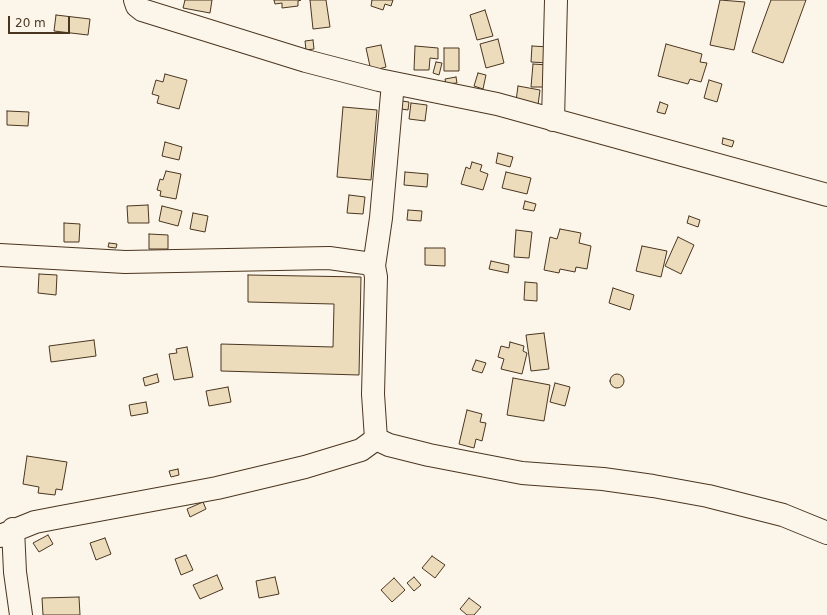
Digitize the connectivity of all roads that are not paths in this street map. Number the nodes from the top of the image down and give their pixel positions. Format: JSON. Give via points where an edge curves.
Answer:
{"nodes":[{"id":1,"x":135,"y":0,"type":"edge"},
{"id":2,"x":556,"y":0,"type":"edge"},
{"id":3,"x":392,"y":83,"type":"junction"},
{"id":4,"x":553,"y":120,"type":"junction"},
{"id":5,"x":827,"y":195,"type":"edge"},
{"id":6,"x":0,"y":255,"type":"edge"},
{"id":7,"x":374,"y":266,"type":"junction"},
{"id":8,"x":376,"y":439,"type":"junction"},
{"id":9,"x":7,"y":533,"type":"edge"},
{"id":10,"x":827,"y":533,"type":"edge"},
{"id":11,"x":21,"y":615,"type":"edge"}],
"edges":[{"from":1,"to":3,"type":"street","via":[[137,6],[149,13],[306,61]]},
{"from":2,"to":4,"type":"street"},
{"from":3,"to":4,"type":"street","via":[[497,104]]},
{"from":3,"to":7,"type":"street","via":[[381,218]]},
{"from":4,"to":5,"type":"street"},
{"from":6,"to":7,"type":"street","via":[[125,262],[329,258]]},
{"from":7,"to":8,"type":"street","via":[[376,280],[373,394]]},
{"from":8,"to":9,"type":"street","via":[[361,450],[304,467],[217,488],[67,515]]},
{"from":8,"to":10,"type":"street","via":[[422,454],[522,473],[611,480],[708,496],[783,515]]},
{"from":9,"to":11,"type":"street"}]}
